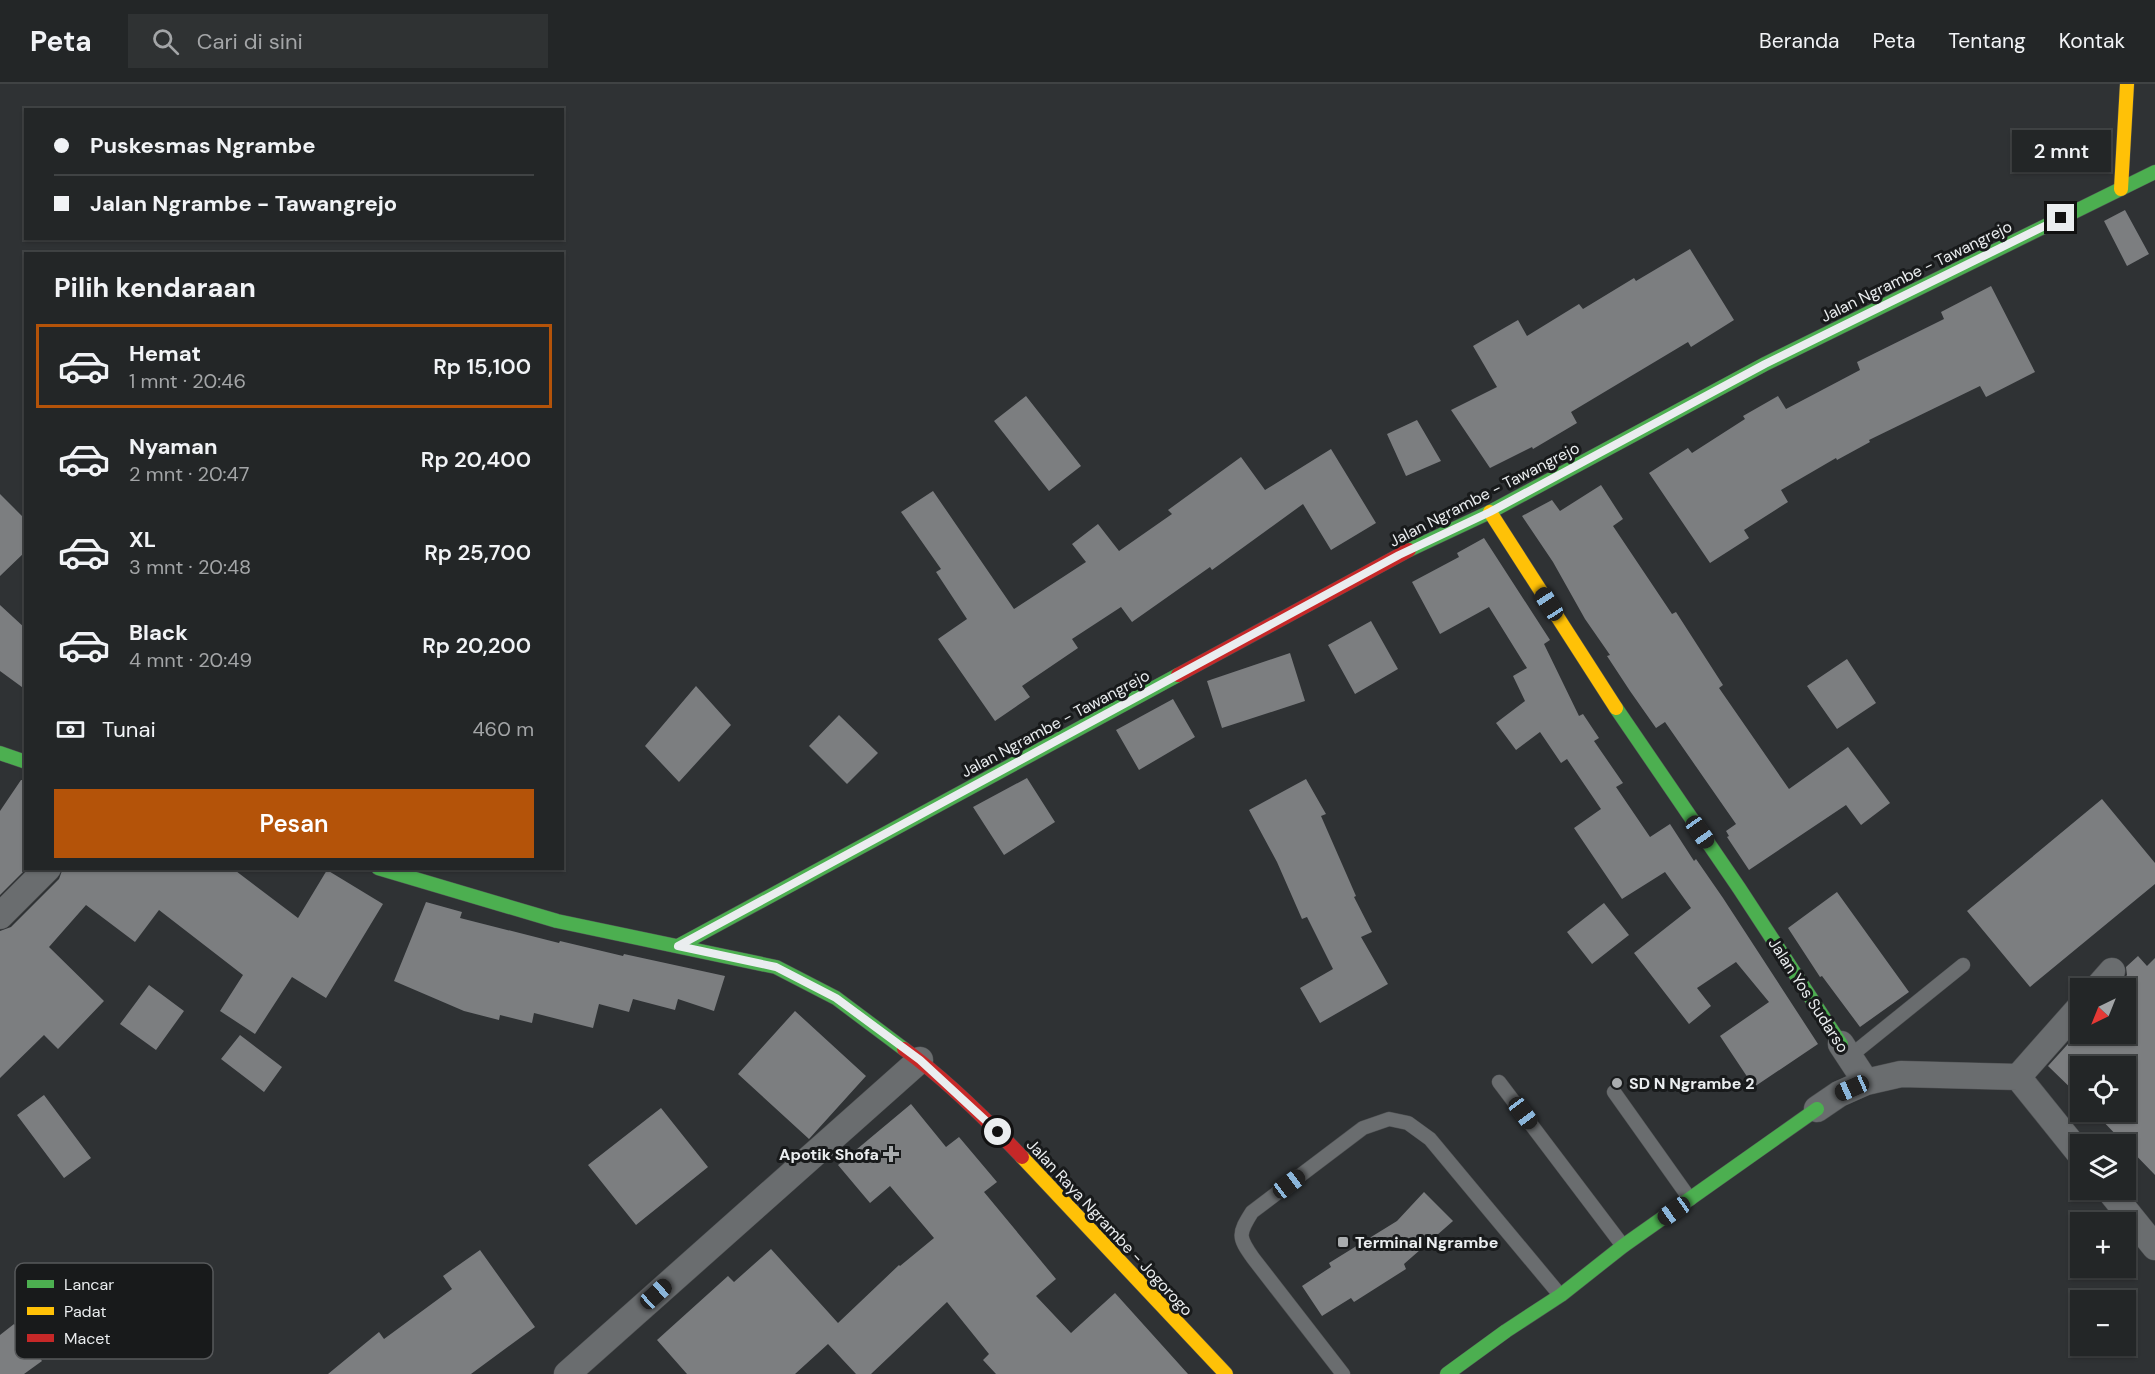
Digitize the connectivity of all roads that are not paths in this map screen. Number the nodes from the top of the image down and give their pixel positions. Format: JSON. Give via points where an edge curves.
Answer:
{"nodes":[{"id":1,"x":2127,"y":84,"type":"edge"},
{"id":2,"x":2155,"y":172,"type":"edge"},
{"id":3,"x":2121,"y":189,"type":"junction"},
{"id":4,"x":1490,"y":512,"type":"junction"},
{"id":5,"x":0,"y":753,"type":"edge"},
{"id":6,"x":24,"y":761,"type":"edge"},
{"id":7,"x":46,"y":870,"type":"edge"},
{"id":8,"x":385,"y":870,"type":"edge"},
{"id":9,"x":0,"y":916,"type":"edge"},
{"id":10,"x":678,"y":946,"type":"junction"},
{"id":11,"x":1964,"y":965,"type":"dead end"},
{"id":12,"x":2070,"y":1018,"type":"edge"},
{"id":13,"x":1845,"y":1050,"type":"junction"},
{"id":14,"x":920,"y":1060,"type":"junction"},
{"id":15,"x":2018,"y":1077,"type":"junction"},
{"id":16,"x":1499,"y":1082,"type":"dead end"},
{"id":17,"x":1866,"y":1082,"type":"junction"},
{"id":18,"x":1614,"y":1092,"type":"dead end"},
{"id":19,"x":1817,"y":1110,"type":"joint"},
{"id":20,"x":998,"y":1132,"type":"junction"},
{"id":21,"x":2070,"y":1142,"type":"edge"},
{"id":22,"x":1022,"y":1177,"type":"dead end"},
{"id":23,"x":1690,"y":1199,"type":"junction"},
{"id":24,"x":2117,"y":1200,"type":"edge"},
{"id":25,"x":1623,"y":1246,"type":"junction"},
{"id":26,"x":2155,"y":1247,"type":"edge"},
{"id":27,"x":1561,"y":1295,"type":"junction"},
{"id":28,"x":567,"y":1374,"type":"edge"},
{"id":29,"x":1226,"y":1374,"type":"edge"},
{"id":30,"x":1343,"y":1374,"type":"edge"},
{"id":31,"x":1447,"y":1374,"type":"edge"}],
"edges":[{"from":1,"to":3,"type":"main road"},
{"from":2,"to":3,"type":"main road","name":"Jalan Ngrambe - Tawangrejo"},
{"from":3,"to":4,"type":"main road","name":"Jalan Ngrambe - Tawangrejo","via":[[1765,364]]},
{"from":4,"to":10,"type":"main road","name":"Jalan Ngrambe - Tawangrejo","via":[[1399,555]]},
{"from":4,"to":13,"type":"main road","name":"Jalan Yos Sudarso"},
{"from":5,"to":6,"type":"main road"},
{"from":7,"to":9,"type":"street"},
{"from":8,"to":10,"type":"main road","name":"Jalan Raya Ngrambe - Jogorogo","via":[[557,921]]},
{"from":10,"to":14,"type":"main road","name":"Jalan Raya Ngrambe - Jogorogo","via":[[776,967],[836,998]]},
{"from":11,"to":13,"type":"lane"},
{"from":12,"to":15,"type":"street"},
{"from":13,"to":17,"type":"street","name":"Jalan Yos Sudarso"},
{"from":14,"to":20,"type":"main road","name":"Jalan Raya Ngrambe - Jogorogo"},
{"from":14,"to":28,"type":"street"},
{"from":15,"to":17,"type":"street","via":[[1901,1074]]},
{"from":15,"to":21,"type":"street"},
{"from":16,"to":25,"type":"lane"},
{"from":17,"to":19,"type":"street"},
{"from":18,"to":23,"type":"lane"},
{"from":19,"to":23,"type":"main road"},
{"from":20,"to":22,"type":"main road"},
{"from":20,"to":29,"type":"main road","name":"Jalan Raya Ngrambe - Jogorogo"},
{"from":23,"to":25,"type":"main road"},
{"from":24,"to":26,"type":"street"},
{"from":25,"to":27,"type":"main road"},
{"from":27,"to":30,"type":"lane","via":[[1430,1139],[1408,1123],[1389,1119],[1363,1128],[1252,1212],[1241,1229],[1243,1244],[1252,1258]]},
{"from":27,"to":31,"type":"main road"}]}
